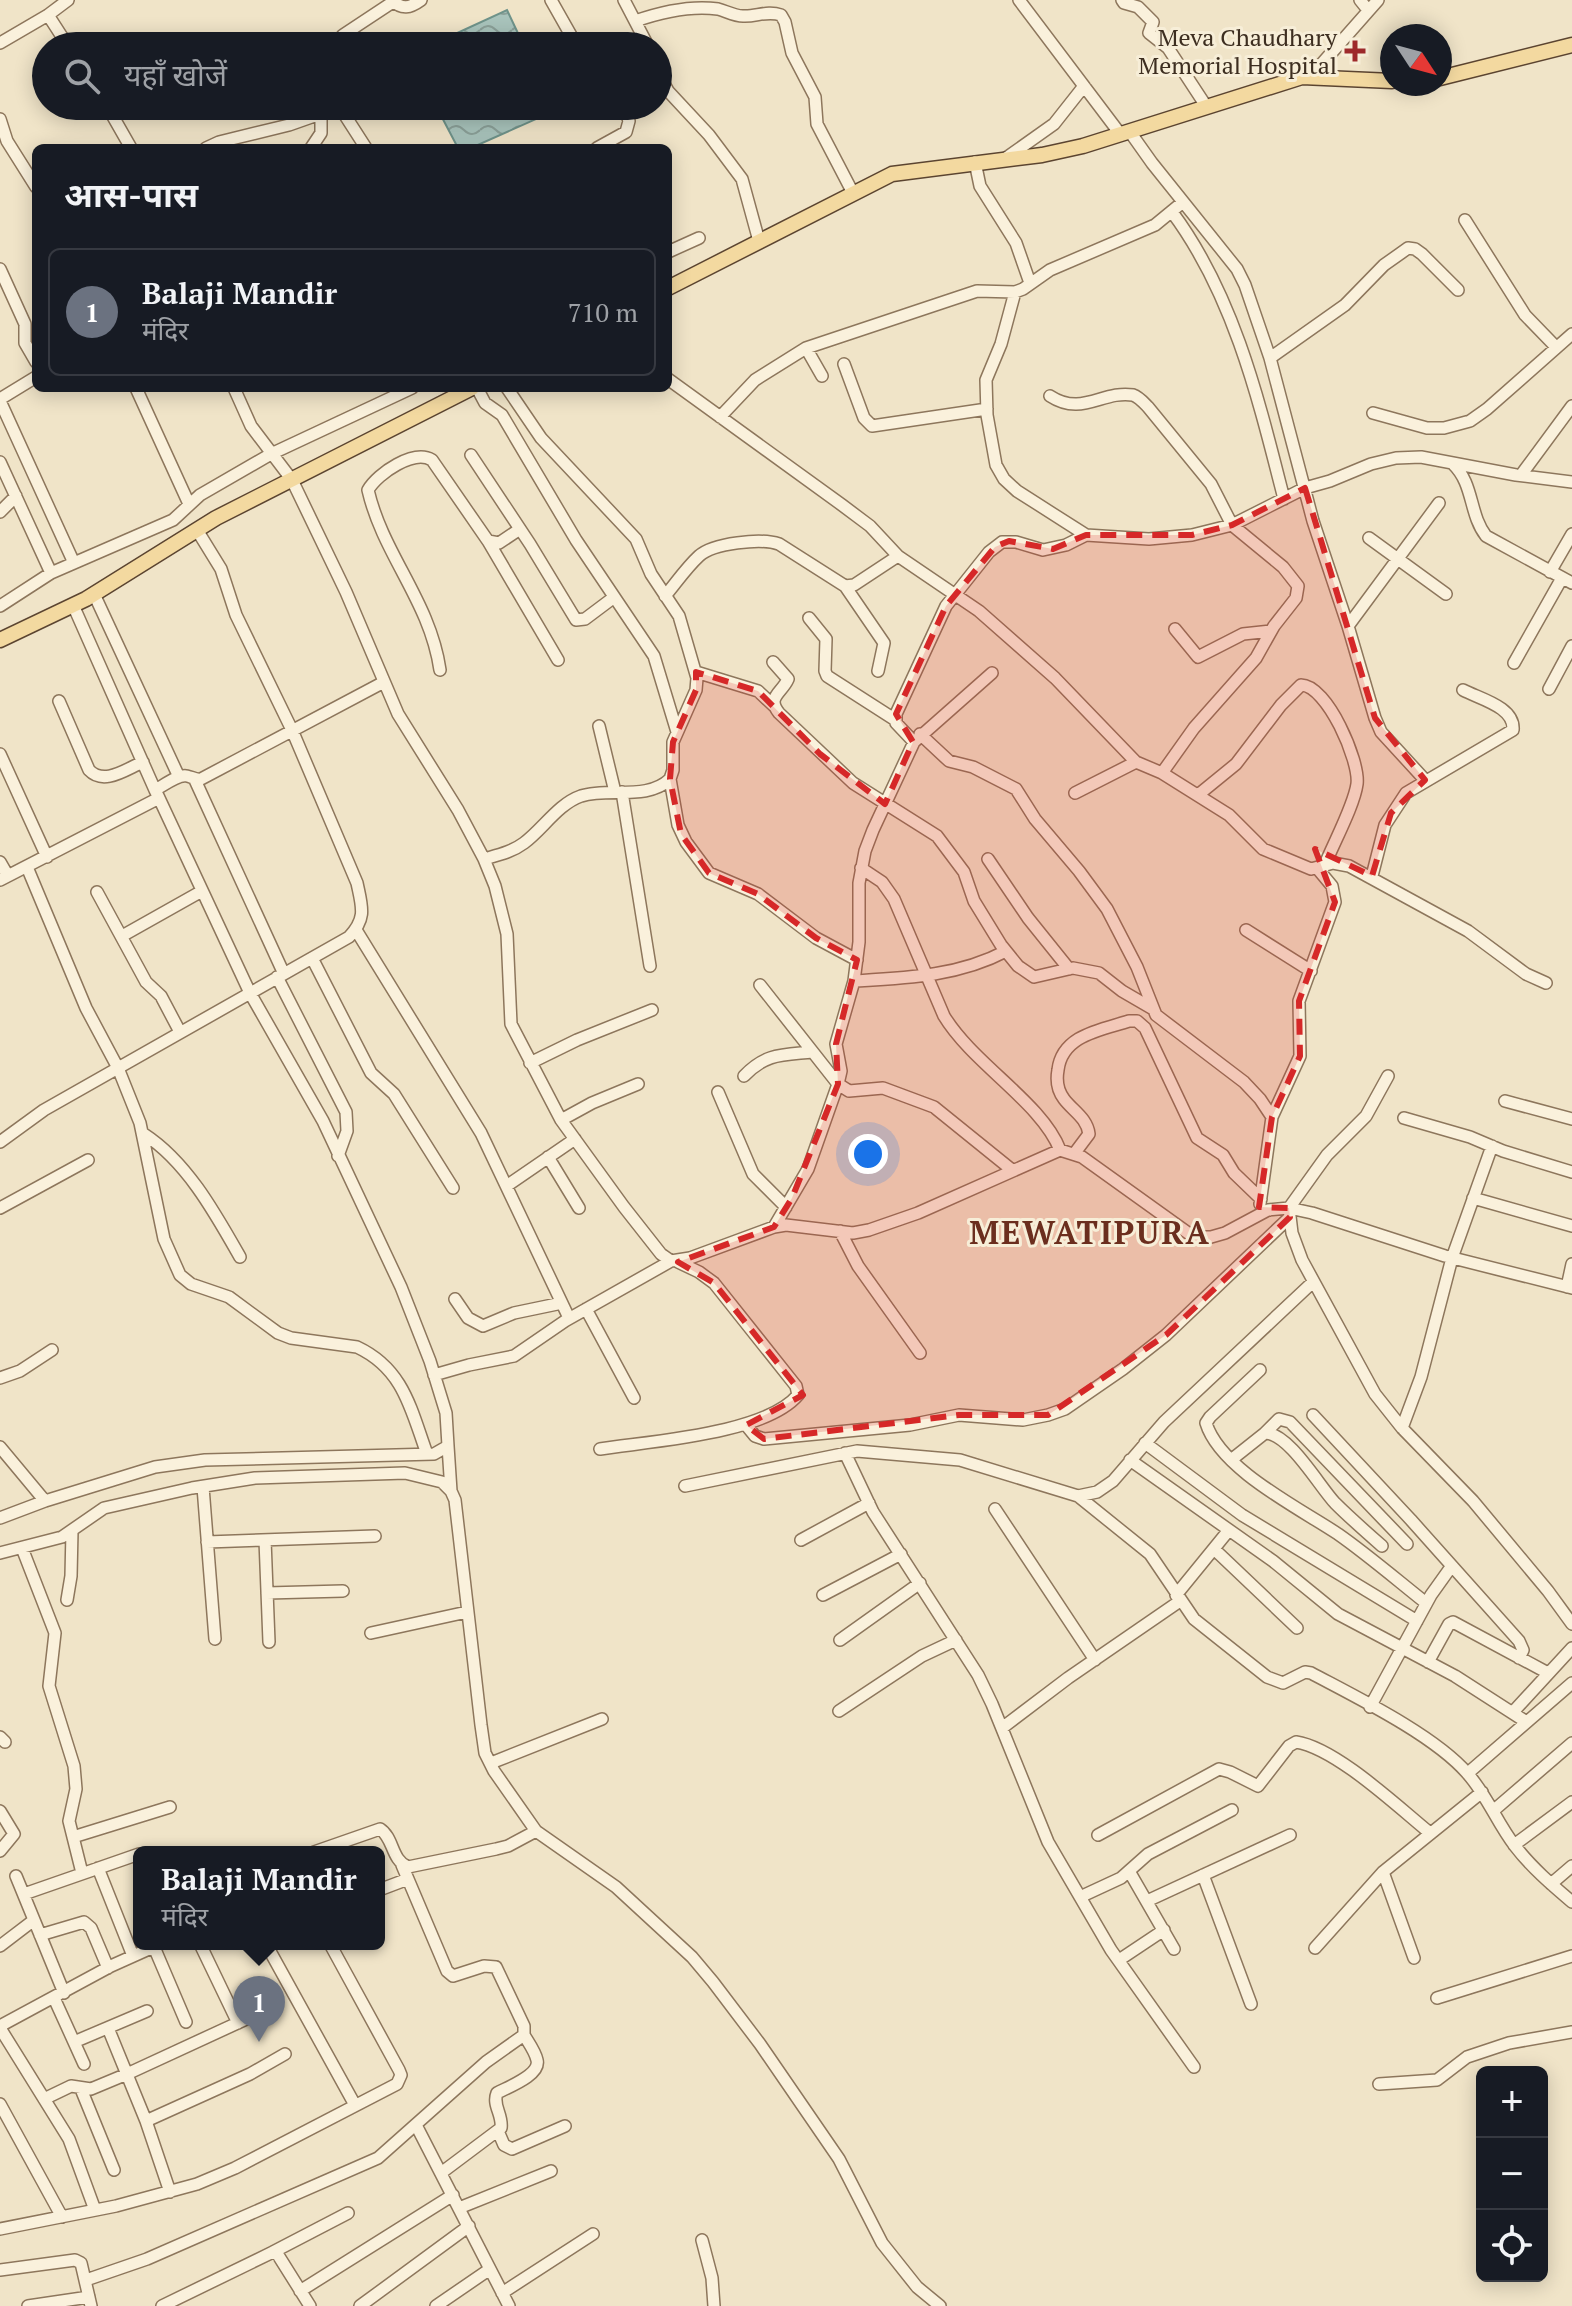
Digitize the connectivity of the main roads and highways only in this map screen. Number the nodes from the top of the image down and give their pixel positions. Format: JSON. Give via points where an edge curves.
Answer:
{"nodes":[{"id":1,"x":1572,"y":45,"type":"edge"},
{"id":2,"x":1452,"y":75,"type":"edge"},
{"id":3,"x":1380,"y":80,"type":"edge"},
{"id":4,"x":672,"y":286,"type":"edge"},
{"id":5,"x":466,"y":392,"type":"edge"},
{"id":6,"x":0,"y":640,"type":"edge"}],
"edges":[{"from":1,"to":2,"type":"main road"},
{"from":3,"to":4,"type":"main road","via":[[1311,76],[1042,155],[904,170]]},
{"from":5,"to":6,"type":"main road","via":[[197,530],[94,594]]}]}
